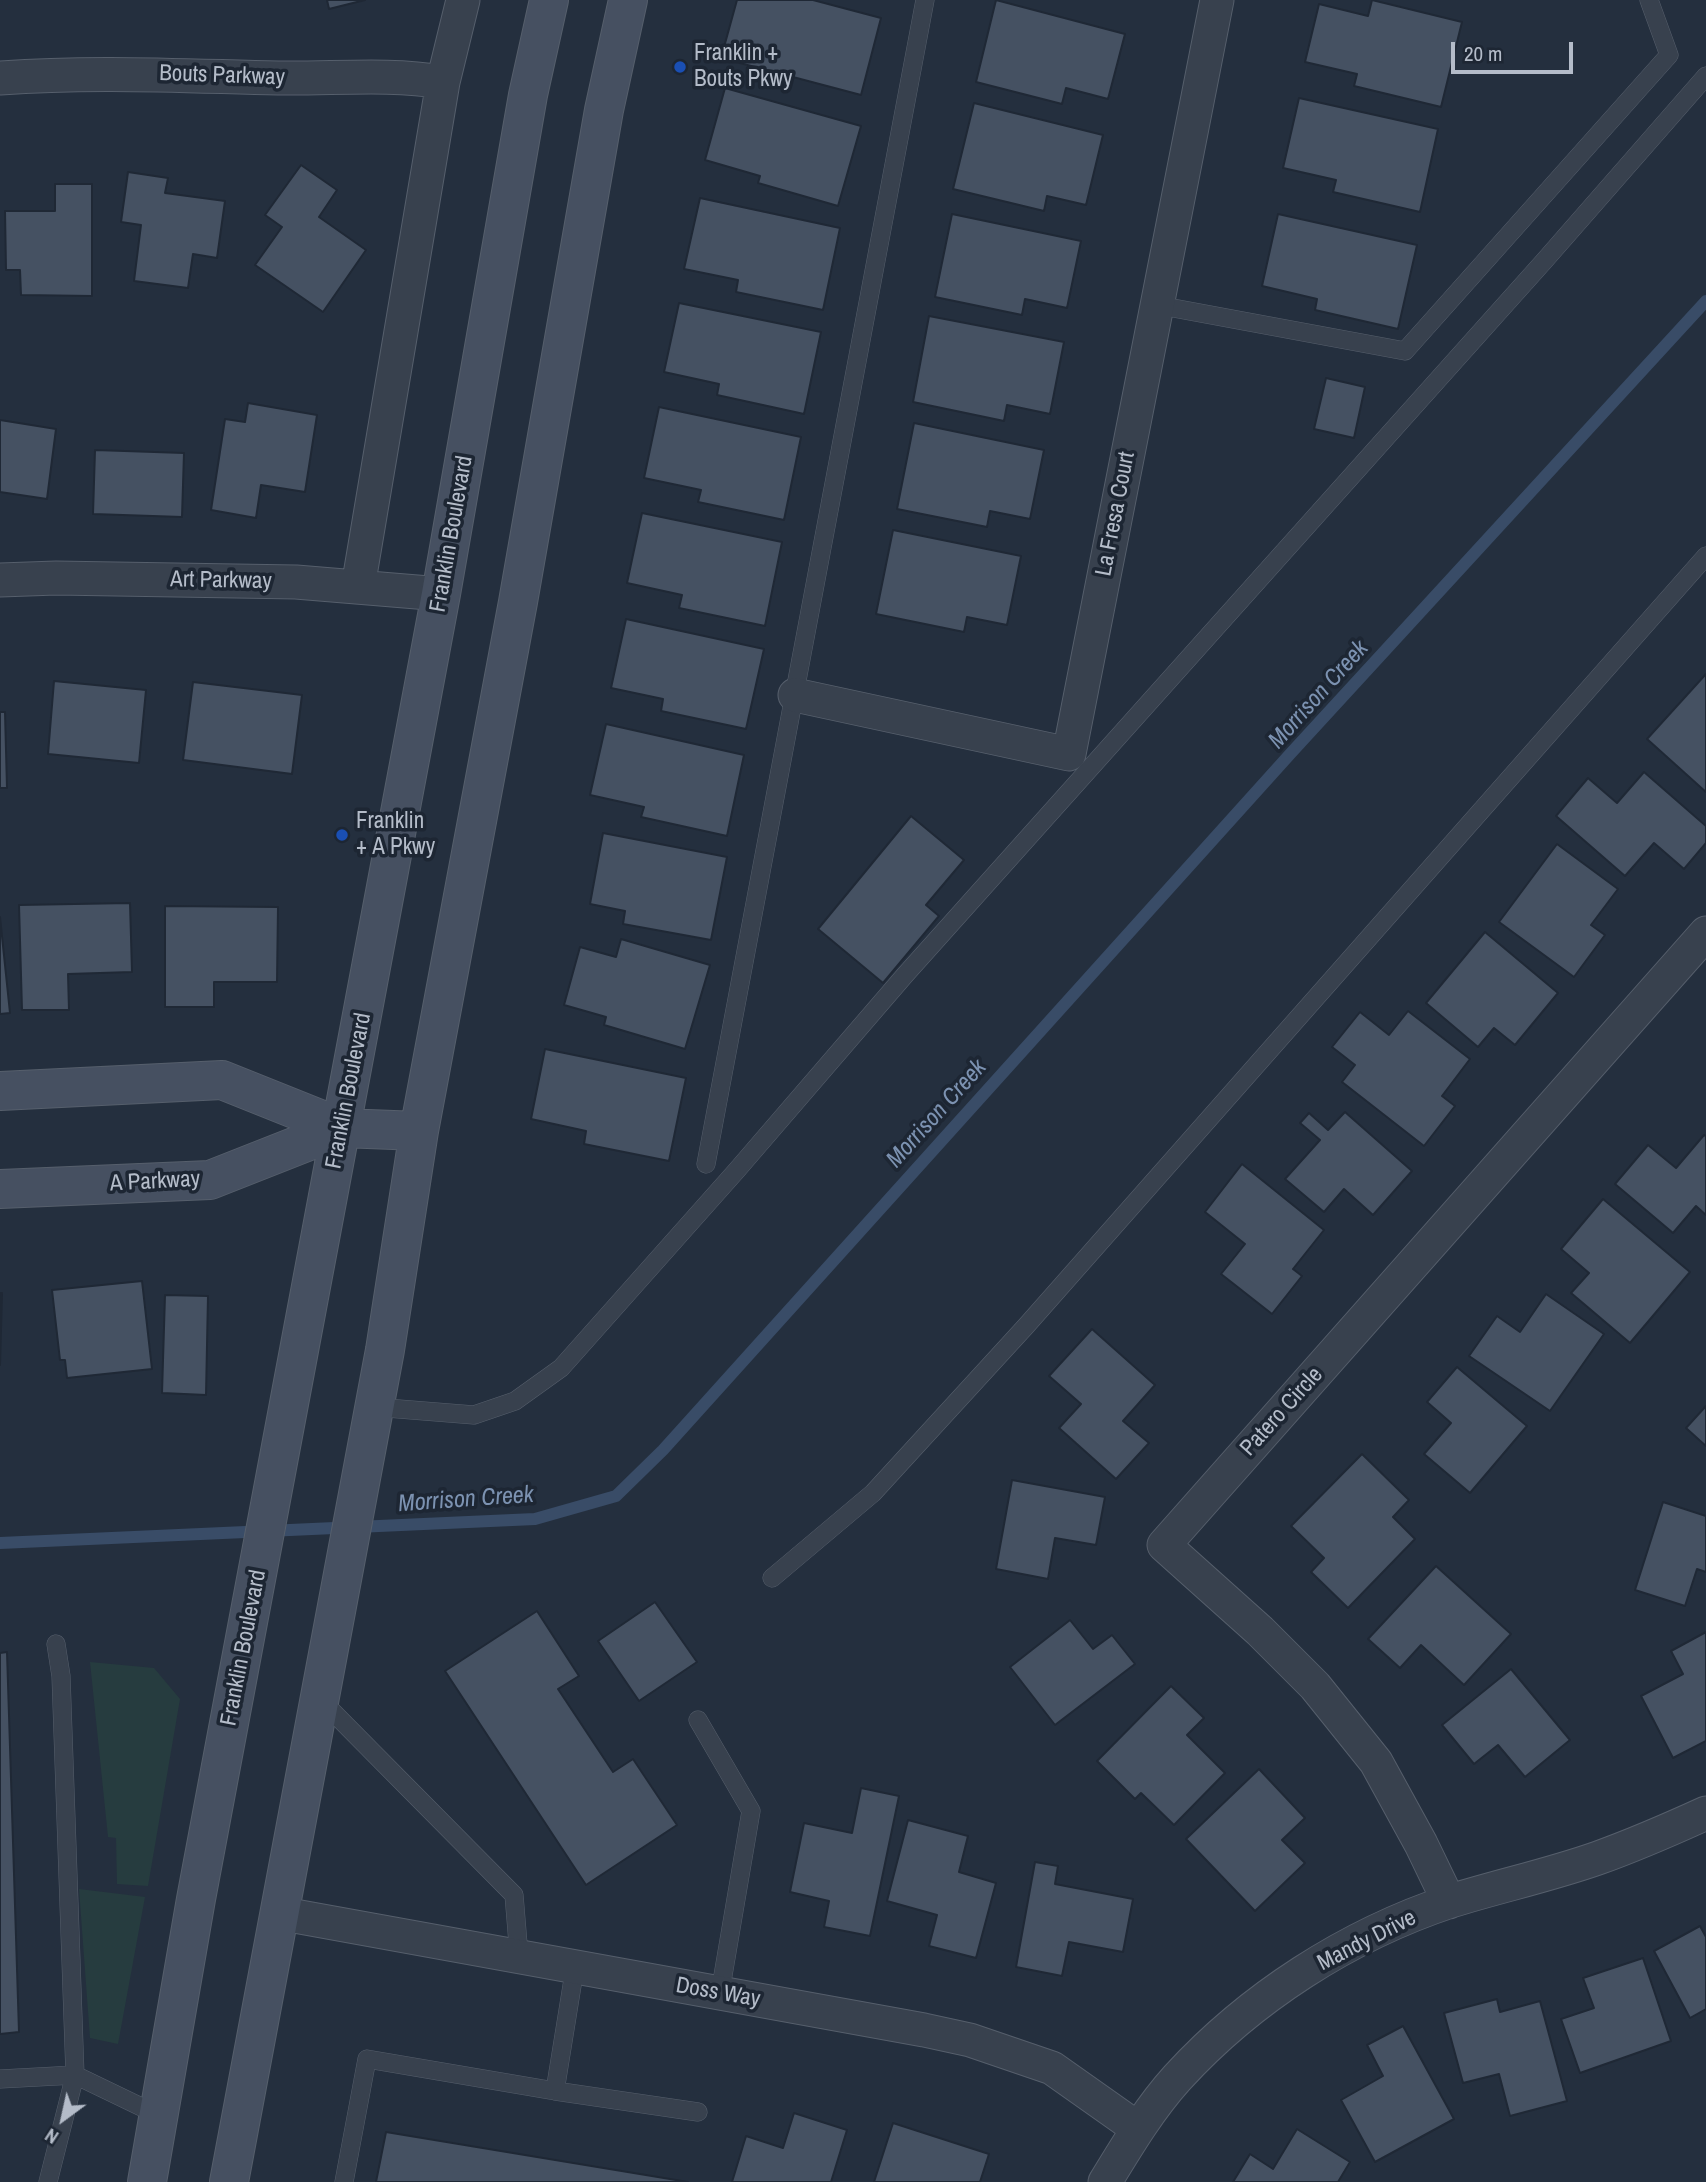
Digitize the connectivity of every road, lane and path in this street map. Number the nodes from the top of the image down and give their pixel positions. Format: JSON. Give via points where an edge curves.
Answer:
{"nodes":[{"id":1,"x":463,"y":0,"type":"edge"},
{"id":2,"x":549,"y":0,"type":"edge"},
{"id":3,"x":628,"y":0,"type":"edge"},
{"id":4,"x":925,"y":0,"type":"edge"},
{"id":5,"x":1217,"y":0,"type":"edge"},
{"id":6,"x":1649,"y":0,"type":"edge"},
{"id":7,"x":1706,"y":76,"type":"edge"},
{"id":8,"x":0,"y":78,"type":"edge"},
{"id":9,"x":443,"y":82,"type":"junction"},
{"id":10,"x":1157,"y":305,"type":"junction"},
{"id":11,"x":1706,"y":556,"type":"edge"},
{"id":12,"x":0,"y":580,"type":"edge"},
{"id":13,"x":358,"y":586,"type":"junction"},
{"id":14,"x":441,"y":594,"type":"junction"},
{"id":15,"x":795,"y":695,"type":"junction"},
{"id":16,"x":1706,"y":933,"type":"edge"},
{"id":17,"x":0,"y":1091,"type":"edge"},
{"id":18,"x":342,"y":1128,"type":"junction"},
{"id":19,"x":419,"y":1130,"type":"junction"},
{"id":20,"x":706,"y":1164,"type":"dead end"},
{"id":21,"x":0,"y":1188,"type":"edge"},
{"id":22,"x":374,"y":1407,"type":"junction"},
{"id":23,"x":772,"y":1578,"type":"dead end"},
{"id":24,"x":56,"y":1644,"type":"dead end"},
{"id":25,"x":318,"y":1697,"type":"junction"},
{"id":26,"x":698,"y":1720,"type":"dead end"},
{"id":27,"x":1706,"y":1814,"type":"edge"},
{"id":28,"x":1449,"y":1902,"type":"junction"},
{"id":29,"x":278,"y":1913,"type":"junction"},
{"id":30,"x":519,"y":1956,"type":"junction"},
{"id":31,"x":575,"y":1967,"type":"junction"},
{"id":32,"x":720,"y":1993,"type":"junction"},
{"id":33,"x":75,"y":2074,"type":"junction"},
{"id":34,"x":0,"y":2080,"type":"edge"},
{"id":35,"x":555,"y":2091,"type":"junction"},
{"id":36,"x":698,"y":2112,"type":"dead end"},
{"id":37,"x":158,"y":2115,"type":"junction"},
{"id":38,"x":1137,"y":2128,"type":"junction"},
{"id":39,"x":48,"y":2182,"type":"edge"},
{"id":40,"x":147,"y":2182,"type":"edge"},
{"id":41,"x":229,"y":2182,"type":"edge"},
{"id":42,"x":344,"y":2182,"type":"edge"},
{"id":43,"x":1105,"y":2182,"type":"edge"}],
"edges":[{"from":1,"to":9,"type":"street"},
{"from":2,"to":14,"type":"main road","name":"Franklin Boulevard"},
{"from":3,"to":19,"type":"main road","via":[[604,110],[516,615]]},
{"from":4,"to":15,"type":"lane"},
{"from":5,"to":10,"type":"street","name":"La Fresa Court"},
{"from":6,"to":10,"type":"lane","via":[[1669,55],[1405,351]]},
{"from":7,"to":22,"type":"lane","via":[[561,1368],[514,1401],[474,1415]]},
{"from":8,"to":9,"type":"street","name":"Bouts Parkway","via":[[145,73],[410,77]]},
{"from":9,"to":13,"type":"street"},
{"from":10,"to":15,"type":"street","name":"La Fresa Court","via":[[1069,754]]},
{"from":11,"to":23,"type":"lane","via":[[1026,1326],[873,1493]]},
{"from":12,"to":13,"type":"street","name":"Art Parkway"},
{"from":13,"to":14,"type":"street","name":"Art Parkway"},
{"from":14,"to":18,"type":"main road","name":"Franklin Boulevard"},
{"from":15,"to":20,"type":"lane"},
{"from":16,"to":28,"type":"street","name":"Patero Circle","via":[[1164,1545],[1315,1686],[1376,1762]]},
{"from":17,"to":18,"type":"main road","name":"A Parkway","via":[[222,1080]]},
{"from":18,"to":19,"type":"main road","name":"A Parkway"},
{"from":18,"to":21,"type":"main road","name":"A Parkway","via":[[210,1180]]},
{"from":18,"to":37,"type":"main road","name":"Franklin Boulevard"},
{"from":19,"to":22,"type":"main road"},
{"from":22,"to":25,"type":"main road"},
{"from":24,"to":33,"type":"lane","via":[[61,1676]]},
{"from":25,"to":29,"type":"main road"},
{"from":25,"to":30,"type":"lane","via":[[514,1895]]},
{"from":26,"to":32,"type":"lane","via":[[751,1811]]},
{"from":27,"to":28,"type":"street","name":"Mandy Drive","via":[[1598,1858]]},
{"from":28,"to":38,"type":"street","name":"Mandy Drive","via":[[1333,1954],[1262,1999],[1177,2078]]},
{"from":29,"to":30,"type":"street","name":"Doss Way"},
{"from":29,"to":41,"type":"main road"},
{"from":30,"to":31,"type":"street","name":"Doss Way"},
{"from":31,"to":32,"type":"street","name":"Doss Way"},
{"from":31,"to":35,"type":"lane"},
{"from":32,"to":38,"type":"street","name":"Doss Way","via":[[970,2040],[1052,2067]]},
{"from":33,"to":34,"type":"lane"},
{"from":33,"to":37,"type":"lane"},
{"from":33,"to":39,"type":"lane"},
{"from":35,"to":36,"type":"lane"},
{"from":35,"to":42,"type":"lane","via":[[367,2059]]},
{"from":37,"to":40,"type":"main road","name":"Franklin Boulevard"},
{"from":38,"to":43,"type":"street","name":"Mandy Drive"}]}
